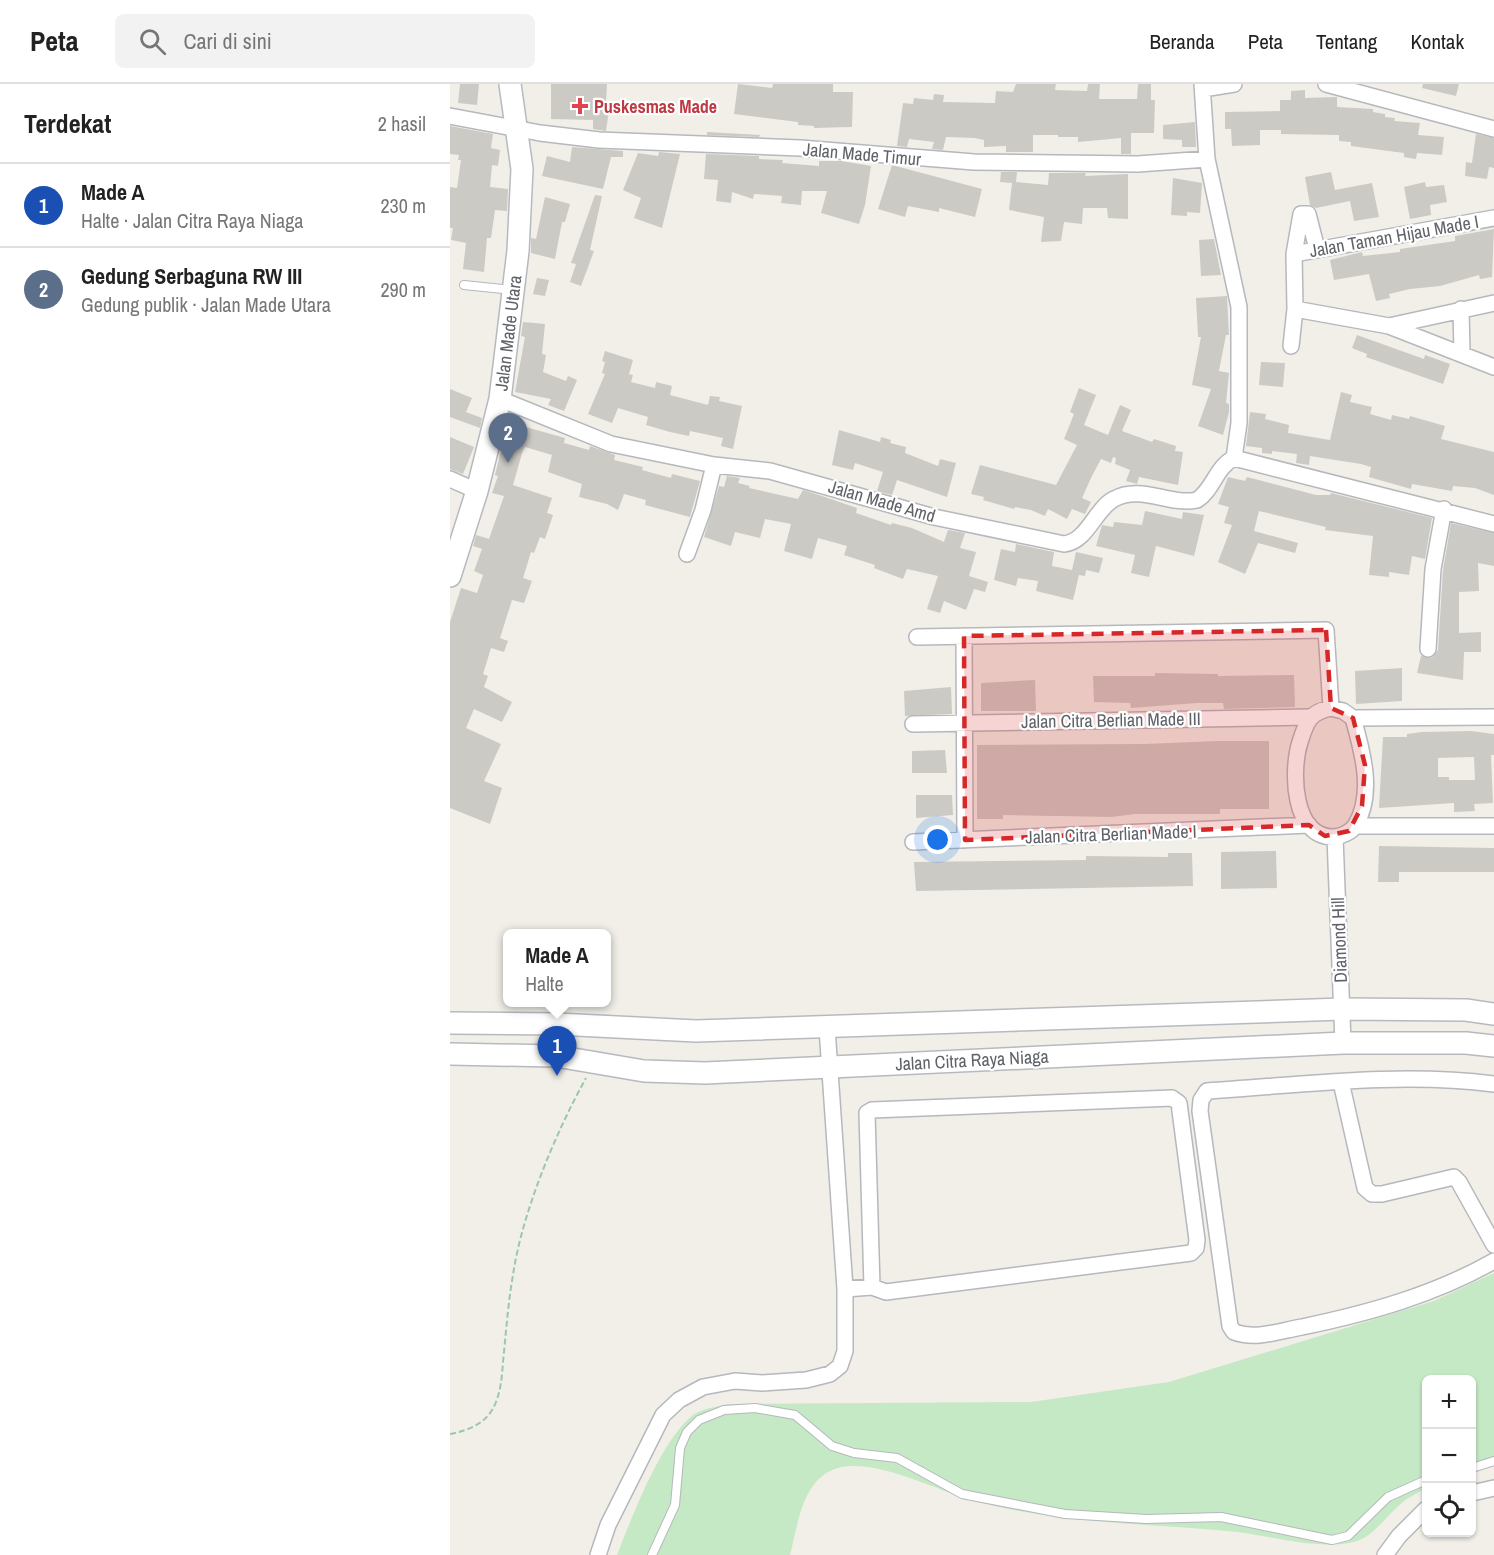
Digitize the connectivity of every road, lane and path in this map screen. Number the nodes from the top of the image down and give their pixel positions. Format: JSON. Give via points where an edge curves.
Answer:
{"nodes":[{"id":1,"x":510,"y":84,"type":"edge"},
{"id":2,"x":1234,"y":84,"type":"edge"},
{"id":3,"x":1326,"y":84,"type":"edge"},
{"id":4,"x":1202,"y":86,"type":"edge"},
{"id":5,"x":450,"y":116,"type":"edge"},
{"id":6,"x":517,"y":128,"type":"junction"},
{"id":7,"x":1494,"y":129,"type":"edge"},
{"id":8,"x":1207,"y":159,"type":"junction"},
{"id":9,"x":1494,"y":218,"type":"edge"},
{"id":10,"x":1317,"y":249,"type":"junction"},
{"id":11,"x":1294,"y":254,"type":"junction"},
{"id":12,"x":464,"y":285,"type":"dead end"},
{"id":13,"x":513,"y":290,"type":"junction"},
{"id":14,"x":1494,"y":303,"type":"edge"},
{"id":15,"x":1295,"y":309,"type":"junction"},
{"id":16,"x":1461,"y":309,"type":"junction"},
{"id":17,"x":1389,"y":326,"type":"junction"},
{"id":18,"x":1292,"y":346,"type":"dead end"},
{"id":19,"x":1462,"y":353,"type":"junction"},
{"id":20,"x":1494,"y":367,"type":"edge"},
{"id":21,"x":500,"y":399,"type":"junction"},
{"id":22,"x":1234,"y":458,"type":"junction"},
{"id":23,"x":714,"y":465,"type":"junction"},
{"id":24,"x":450,"y":479,"type":"edge"},
{"id":25,"x":477,"y":491,"type":"junction"},
{"id":26,"x":1444,"y":509,"type":"junction"},
{"id":27,"x":1494,"y":524,"type":"edge"},
{"id":28,"x":687,"y":554,"type":"dead end"},
{"id":29,"x":450,"y":576,"type":"edge"},
{"id":30,"x":964,"y":636,"type":"junction"},
{"id":31,"x":917,"y":637,"type":"dead end"},
{"id":32,"x":1428,"y":649,"type":"dead end"},
{"id":33,"x":1330,"y":708,"type":"junction"},
{"id":34,"x":1308,"y":717,"type":"junction"},
{"id":35,"x":1494,"y":717,"type":"edge"},
{"id":36,"x":1353,"y":718,"type":"junction"},
{"id":37,"x":966,"y":722,"type":"junction"},
{"id":38,"x":913,"y":724,"type":"dead end"},
{"id":39,"x":1310,"y":825,"type":"junction"},
{"id":40,"x":1355,"y":826,"type":"junction"},
{"id":41,"x":1491,"y":827,"type":"edge"},
{"id":42,"x":1335,"y":837,"type":"junction"},
{"id":43,"x":965,"y":840,"type":"junction"},
{"id":44,"x":913,"y":842,"type":"dead end"},
{"id":45,"x":1342,"y":1009,"type":"junction"},
{"id":46,"x":1494,"y":1014,"type":"edge"},
{"id":47,"x":450,"y":1023,"type":"edge"},
{"id":48,"x":827,"y":1028,"type":"junction"},
{"id":49,"x":1343,"y":1043,"type":"junction"},
{"id":50,"x":1494,"y":1046,"type":"edge"},
{"id":51,"x":450,"y":1054,"type":"edge"},
{"id":52,"x":594,"y":1062,"type":"junction"},
{"id":53,"x":830,"y":1066,"type":"junction"},
{"id":54,"x":1341,"y":1082,"type":"junction"},
{"id":55,"x":1494,"y":1084,"type":"edge"},
{"id":56,"x":1494,"y":1245,"type":"edge"},
{"id":57,"x":1494,"y":1261,"type":"edge"},
{"id":58,"x":873,"y":1287,"type":"junction"},
{"id":59,"x":844,"y":1289,"type":"junction"},
{"id":60,"x":450,"y":1434,"type":"edge"},
{"id":61,"x":1494,"y":1461,"type":"edge"},
{"id":62,"x":1476,"y":1467,"type":"edge"},
{"id":63,"x":1422,"y":1482,"type":"edge"},
{"id":64,"x":1494,"y":1488,"type":"edge"},
{"id":65,"x":1476,"y":1492,"type":"edge"},
{"id":66,"x":1422,"y":1513,"type":"edge"},
{"id":67,"x":598,"y":1555,"type":"edge"},
{"id":68,"x":652,"y":1555,"type":"edge"},
{"id":69,"x":1385,"y":1555,"type":"edge"}],
"edges":[{"from":1,"to":6,"type":"street","name":"Jalan Made Utara"},
{"from":2,"to":4,"type":"street"},
{"from":3,"to":7,"type":"street"},
{"from":4,"to":8,"type":"street"},
{"from":5,"to":6,"type":"street","name":"Jalan Made Timur"},
{"from":6,"to":8,"type":"street","name":"Jalan Made Timur","via":[[599,140],[800,148],[974,162],[1138,164]]},
{"from":6,"to":13,"type":"street","name":"Jalan Made Utara","via":[[522,169]]},
{"from":8,"to":22,"type":"street","via":[[1239,307],[1239,423]]},
{"from":9,"to":10,"type":"street","name":"Jalan Taman Hijau Made I"},
{"from":10,"to":11,"type":"street","name":"Jalan Taman Hijau Made I"},
{"from":10,"to":11,"type":"street","via":[[1308,214],[1304,214],[1300,216]]},
{"from":11,"to":15,"type":"street"},
{"from":12,"to":13,"type":"lane"},
{"from":13,"to":21,"type":"street","name":"Jalan Made Utara"},
{"from":14,"to":16,"type":"street"},
{"from":15,"to":17,"type":"street"},
{"from":15,"to":18,"type":"street"},
{"from":16,"to":17,"type":"street"},
{"from":16,"to":19,"type":"street"},
{"from":17,"to":19,"type":"street"},
{"from":19,"to":20,"type":"street"},
{"from":21,"to":23,"type":"street","name":"Jalan Made Amd","via":[[611,444]]},
{"from":21,"to":25,"type":"street","name":"Jalan Made Utara"},
{"from":22,"to":23,"type":"street","name":"Jalan Made Amd","via":[[1222,467],[1197,500],[1125,495],[1107,504],[1077,539],[1064,544],[934,517],[770,471]]},
{"from":22,"to":26,"type":"street"},
{"from":23,"to":28,"type":"street"},
{"from":24,"to":25,"type":"street"},
{"from":25,"to":29,"type":"street","name":"Jalan Made Utara"},
{"from":26,"to":27,"type":"street"},
{"from":26,"to":32,"type":"street","via":[[1433,569]]},
{"from":30,"to":31,"type":"street"},
{"from":30,"to":33,"type":"street","via":[[1326,630]]},
{"from":30,"to":37,"type":"street"},
{"from":33,"to":34,"type":"street"},
{"from":33,"to":36,"type":"street"},
{"from":34,"to":37,"type":"street","name":"Jalan Citra Berlian Made III"},
{"from":34,"to":39,"type":"street","via":[[1295,758],[1294,775],[1301,810]]},
{"from":35,"to":36,"type":"street"},
{"from":36,"to":40,"type":"street","via":[[1365,765],[1365,786]]},
{"from":37,"to":38,"type":"street","name":"Jalan Citra Berlian Made III"},
{"from":37,"to":43,"type":"street"},
{"from":39,"to":42,"type":"street","via":[[1317,832]]},
{"from":39,"to":43,"type":"street","name":"Jalan Citra Berlian Made I"},
{"from":40,"to":41,"type":"street"},
{"from":40,"to":42,"type":"street"},
{"from":42,"to":45,"type":"street","name":"Diamond Hill"},
{"from":43,"to":44,"type":"street","name":"Jalan Citra Berlian Made I"},
{"from":45,"to":46,"type":"street","name":"Jalan Citra Raya Niaga","via":[[1466,1010]]},
{"from":45,"to":48,"type":"street","name":"Jalan Citra Raya Niaga"},
{"from":45,"to":49,"type":"street","name":"Diamond Hill"},
{"from":47,"to":48,"type":"street","name":"Jalan Citra Raya Niaga","via":[[696,1031]]},
{"from":48,"to":53,"type":"street"},
{"from":49,"to":50,"type":"street","name":"Jalan Citra Raya Niaga"},
{"from":49,"to":53,"type":"street","name":"Jalan Citra Raya Niaga"},
{"from":51,"to":52,"type":"street","name":"Jalan Citra Raya Niaga","via":[[556,1056]]},
{"from":52,"to":53,"type":"street","name":"Jalan Citra Raya Niaga","via":[[644,1071],[705,1073]]},
{"from":52,"to":60,"type":"path","via":[[572,1103],[521,1232],[496,1403],[480,1424]]},
{"from":53,"to":59,"type":"street"},
{"from":54,"to":55,"type":"street"},
{"from":54,"to":56,"type":"street","via":[[1365,1188],[1372,1194],[1382,1194],[1454,1177]]},
{"from":54,"to":57,"type":"street","via":[[1207,1091],[1201,1100],[1230,1326],[1234,1332],[1254,1336],[1356,1316],[1434,1291]]},
{"from":58,"to":58,"type":"street","via":[[867,1113],[1050,1101],[1172,1098],[1179,1103],[1197,1240],[1191,1253],[886,1292]]},
{"from":58,"to":59,"type":"street"},
{"from":59,"to":67,"type":"street","via":[[844,1351],[840,1366],[830,1374],[806,1380],[735,1381],[704,1387],[679,1400],[663,1415],[608,1525]]},
{"from":61,"to":62,"type":"lane"},
{"from":63,"to":68,"type":"lane","via":[[1388,1497],[1348,1536],[1332,1540],[1221,1517],[1146,1519],[1065,1514],[962,1494],[897,1458],[832,1446],[795,1415],[755,1408],[724,1410],[699,1420],[687,1432],[680,1448],[675,1505]]},
{"from":64,"to":65,"type":"street"},
{"from":66,"to":69,"type":"street"}]}
